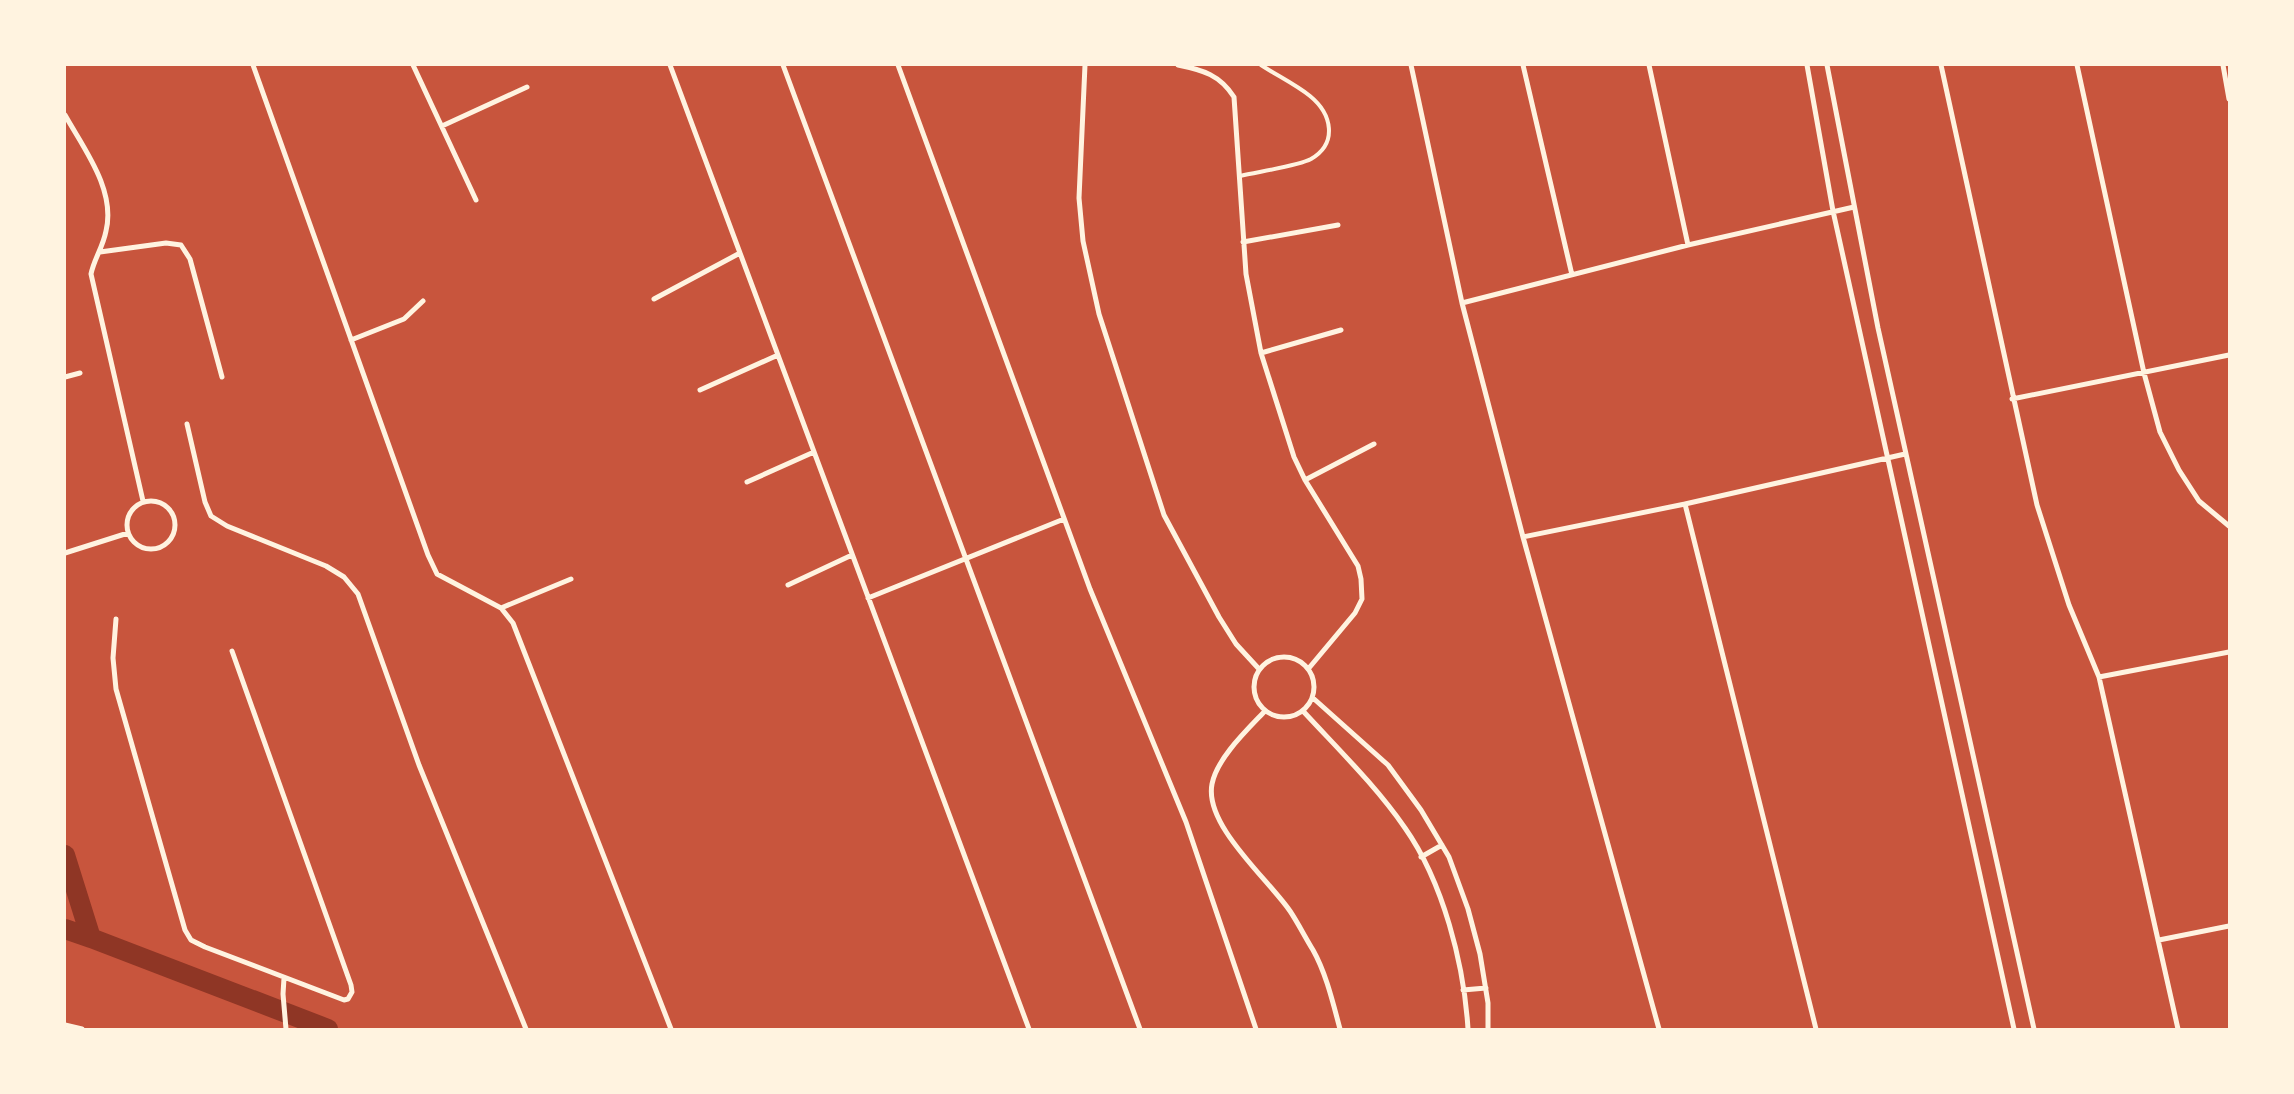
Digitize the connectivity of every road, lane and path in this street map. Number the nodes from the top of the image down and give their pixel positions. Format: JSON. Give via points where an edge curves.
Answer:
{"nodes":[{"id":1,"x":253,"y":65,"type":"edge"},
{"id":2,"x":413,"y":65,"type":"edge"},
{"id":3,"x":670,"y":65,"type":"edge"},
{"id":4,"x":783,"y":65,"type":"edge"},
{"id":5,"x":898,"y":65,"type":"edge"},
{"id":6,"x":1085,"y":65,"type":"edge"},
{"id":7,"x":1178,"y":65,"type":"edge"},
{"id":8,"x":1261,"y":65,"type":"edge"},
{"id":9,"x":1411,"y":65,"type":"edge"},
{"id":10,"x":1523,"y":65,"type":"edge"},
{"id":11,"x":1649,"y":65,"type":"edge"},
{"id":12,"x":1807,"y":65,"type":"edge"},
{"id":13,"x":1827,"y":65,"type":"edge"},
{"id":14,"x":1941,"y":65,"type":"edge"},
{"id":15,"x":2078,"y":65,"type":"edge"},
{"id":16,"x":2223,"y":65,"type":"edge"},
{"id":17,"x":527,"y":87,"type":"dead end"},
{"id":18,"x":2229,"y":99,"type":"edge"},
{"id":19,"x":65,"y":115,"type":"edge"},
{"id":20,"x":442,"y":126,"type":"junction"},
{"id":21,"x":1240,"y":176,"type":"junction"},
{"id":22,"x":476,"y":200,"type":"dead end"},
{"id":23,"x":1854,"y":207,"type":"junction"},
{"id":24,"x":1833,"y":211,"type":"junction"},
{"id":25,"x":1338,"y":225,"type":"dead end"},
{"id":26,"x":1244,"y":242,"type":"junction"},
{"id":27,"x":1688,"y":245,"type":"junction"},
{"id":28,"x":100,"y":252,"type":"junction"},
{"id":29,"x":740,"y":253,"type":"junction"},
{"id":30,"x":1572,"y":275,"type":"junction"},
{"id":31,"x":654,"y":299,"type":"dead end"},
{"id":32,"x":423,"y":301,"type":"dead end"},
{"id":33,"x":1462,"y":303,"type":"junction"},
{"id":34,"x":1342,"y":330,"type":"dead end"},
{"id":35,"x":351,"y":340,"type":"junction"},
{"id":36,"x":1260,"y":353,"type":"junction"},
{"id":37,"x":778,"y":355,"type":"junction"},
{"id":38,"x":2229,"y":355,"type":"edge"},
{"id":39,"x":80,"y":373,"type":"dead end"},
{"id":40,"x":2144,"y":373,"type":"junction"},
{"id":41,"x":65,"y":377,"type":"edge"},
{"id":42,"x":222,"y":377,"type":"dead end"},
{"id":43,"x":700,"y":390,"type":"dead end"},
{"id":44,"x":2012,"y":399,"type":"junction"},
{"id":45,"x":187,"y":424,"type":"dead end"},
{"id":46,"x":1374,"y":444,"type":"dead end"},
{"id":47,"x":814,"y":452,"type":"junction"},
{"id":48,"x":1905,"y":454,"type":"junction"},
{"id":49,"x":1888,"y":457,"type":"junction"},
{"id":50,"x":1305,"y":480,"type":"junction"},
{"id":51,"x":747,"y":482,"type":"dead end"},
{"id":52,"x":143,"y":501,"type":"junction"},
{"id":53,"x":1685,"y":504,"type":"junction"},
{"id":54,"x":1064,"y":519,"type":"junction"},
{"id":55,"x":2229,"y":526,"type":"edge"},
{"id":56,"x":128,"y":533,"type":"junction"},
{"id":57,"x":1523,"y":537,"type":"junction"},
{"id":58,"x":65,"y":553,"type":"edge"},
{"id":59,"x":852,"y":555,"type":"junction"},
{"id":60,"x":966,"y":558,"type":"junction"},
{"id":61,"x":571,"y":578,"type":"dead end"},
{"id":62,"x":788,"y":585,"type":"dead end"},
{"id":63,"x":868,"y":598,"type":"junction"},
{"id":64,"x":501,"y":608,"type":"junction"},
{"id":65,"x":116,"y":619,"type":"dead end"},
{"id":66,"x":232,"y":651,"type":"dead end"},
{"id":67,"x":2229,"y":652,"type":"edge"},
{"id":68,"x":1309,"y":668,"type":"junction"},
{"id":69,"x":1259,"y":669,"type":"junction"},
{"id":70,"x":2099,"y":677,"type":"junction"},
{"id":71,"x":1313,"y":698,"type":"junction"},
{"id":72,"x":1265,"y":711,"type":"junction"},
{"id":73,"x":1303,"y":711,"type":"junction"},
{"id":74,"x":1442,"y":846,"type":"junction"},
{"id":75,"x":1421,"y":857,"type":"junction"},
{"id":76,"x":2229,"y":926,"type":"edge"},
{"id":77,"x":2159,"y":940,"type":"junction"},
{"id":78,"x":284,"y":978,"type":"junction"},
{"id":79,"x":1486,"y":988,"type":"junction"},
{"id":80,"x":1464,"y":990,"type":"junction"},
{"id":81,"x":65,"y":1026,"type":"edge"},
{"id":82,"x":82,"y":1029,"type":"edge"},
{"id":83,"x":286,"y":1029,"type":"edge"},
{"id":84,"x":526,"y":1029,"type":"edge"},
{"id":85,"x":671,"y":1029,"type":"edge"},
{"id":86,"x":1029,"y":1029,"type":"edge"},
{"id":87,"x":1140,"y":1029,"type":"edge"},
{"id":88,"x":1256,"y":1029,"type":"edge"},
{"id":89,"x":1340,"y":1029,"type":"edge"},
{"id":90,"x":1468,"y":1029,"type":"edge"},
{"id":91,"x":1488,"y":1029,"type":"edge"},
{"id":92,"x":1659,"y":1029,"type":"edge"},
{"id":93,"x":1816,"y":1029,"type":"edge"},
{"id":94,"x":2014,"y":1029,"type":"edge"},
{"id":95,"x":2034,"y":1029,"type":"edge"},
{"id":96,"x":2178,"y":1029,"type":"edge"}],
"edges":[{"from":1,"to":35,"type":"street"},
{"from":2,"to":20,"type":"street"},
{"from":3,"to":29,"type":"street"},
{"from":4,"to":60,"type":"street"},
{"from":5,"to":54,"type":"street"},
{"from":6,"to":69,"type":"street","via":[[1079,198],[1083,242],[1098,314],[1164,515],[1219,617],[1236,644]]},
{"from":7,"to":21,"type":"street","via":[[1216,76],[1234,97]]},
{"from":8,"to":21,"type":"lane","via":[[1310,96],[1324,112],[1330,131],[1326,147],[1310,160]]},
{"from":9,"to":33,"type":"street"},
{"from":10,"to":30,"type":"street"},
{"from":11,"to":27,"type":"street"},
{"from":12,"to":24,"type":"street"},
{"from":13,"to":23,"type":"street"},
{"from":14,"to":44,"type":"street"},
{"from":15,"to":40,"type":"street"},
{"from":16,"to":18,"type":"street"},
{"from":17,"to":20,"type":"street"},
{"from":19,"to":28,"type":"street","via":[[105,190],[107,230]]},
{"from":20,"to":22,"type":"street"},
{"from":21,"to":26,"type":"street"},
{"from":23,"to":24,"type":"street"},
{"from":23,"to":48,"type":"street"},
{"from":24,"to":27,"type":"street"},
{"from":24,"to":49,"type":"street"},
{"from":25,"to":26,"type":"street"},
{"from":26,"to":36,"type":"street","via":[[1246,274]]},
{"from":27,"to":30,"type":"street"},
{"from":28,"to":42,"type":"street","via":[[166,243],[180,245],[190,259]]},
{"from":28,"to":52,"type":"street","via":[[91,274],[93,290]]},
{"from":29,"to":31,"type":"street"},
{"from":29,"to":37,"type":"street"},
{"from":30,"to":33,"type":"street"},
{"from":32,"to":35,"type":"street","via":[[404,319]]},
{"from":33,"to":57,"type":"street"},
{"from":34,"to":36,"type":"street"},
{"from":35,"to":64,"type":"street","via":[[437,574]]},
{"from":36,"to":50,"type":"street","via":[[1291,448]]},
{"from":37,"to":43,"type":"street"},
{"from":37,"to":47,"type":"street"},
{"from":38,"to":40,"type":"street"},
{"from":39,"to":41,"type":"street"},
{"from":40,"to":44,"type":"street"},
{"from":40,"to":55,"type":"street","via":[[2160,432],[2179,470],[2199,501]]},
{"from":44,"to":70,"type":"street","via":[[2051,553]]},
{"from":45,"to":84,"type":"street","via":[[211,516],[227,526],[326,566],[344,577],[358,594],[419,765]]},
{"from":46,"to":50,"type":"street"},
{"from":47,"to":51,"type":"street"},
{"from":47,"to":59,"type":"street"},
{"from":48,"to":49,"type":"street"},
{"from":48,"to":95,"type":"street"},
{"from":49,"to":53,"type":"street"},
{"from":49,"to":94,"type":"street"},
{"from":50,"to":68,"type":"street","via":[[1358,566],[1362,599],[1355,613]]},
{"from":52,"to":56,"type":"street","via":[[132,508],[126,520]]},
{"from":52,"to":56,"type":"street","via":[[156,500],[167,506],[174,517],[175,530],[170,541],[159,548],[146,549],[135,544]]},
{"from":53,"to":57,"type":"street"},
{"from":53,"to":93,"type":"street"},
{"from":54,"to":60,"type":"street"},
{"from":54,"to":88,"type":"street","via":[[1186,822]]},
{"from":56,"to":58,"type":"street"},
{"from":57,"to":92,"type":"street"},
{"from":59,"to":62,"type":"street"},
{"from":59,"to":63,"type":"street"},
{"from":60,"to":63,"type":"street"},
{"from":60,"to":87,"type":"street"},
{"from":61,"to":64,"type":"street"},
{"from":63,"to":86,"type":"street"},
{"from":64,"to":85,"type":"street","via":[[513,622]]},
{"from":65,"to":78,"type":"street","via":[[113,658],[116,689],[185,930],[191,940],[205,947]]},
{"from":66,"to":78,"type":"street","via":[[352,992],[344,1000]]},
{"from":67,"to":70,"type":"street"},
{"from":68,"to":69,"type":"street","via":[[1298,659],[1284,656],[1270,659]]},
{"from":68,"to":71,"type":"street","via":[[1315,683]]},
{"from":69,"to":72,"type":"street","via":[[1254,691]]},
{"from":70,"to":77,"type":"street"},
{"from":71,"to":73,"type":"street"},
{"from":71,"to":74,"type":"street","via":[[1388,765],[1422,810]]},
{"from":72,"to":73,"type":"street","via":[[1277,717],[1291,717]]},
{"from":72,"to":89,"type":"street","via":[[1232,748],[1212,783],[1211,797],[1228,836],[1290,912],[1314,953]]},
{"from":73,"to":75,"type":"street","via":[[1377,792],[1406,830]]},
{"from":74,"to":75,"type":"street"},
{"from":74,"to":79,"type":"street","via":[[1468,909]]},
{"from":75,"to":80,"type":"street","via":[[1449,924]]},
{"from":76,"to":77,"type":"street"},
{"from":77,"to":96,"type":"street"},
{"from":78,"to":83,"type":"street"},
{"from":79,"to":80,"type":"street"},
{"from":79,"to":91,"type":"street"},
{"from":80,"to":90,"type":"street"},
{"from":81,"to":82,"type":"street"}]}
